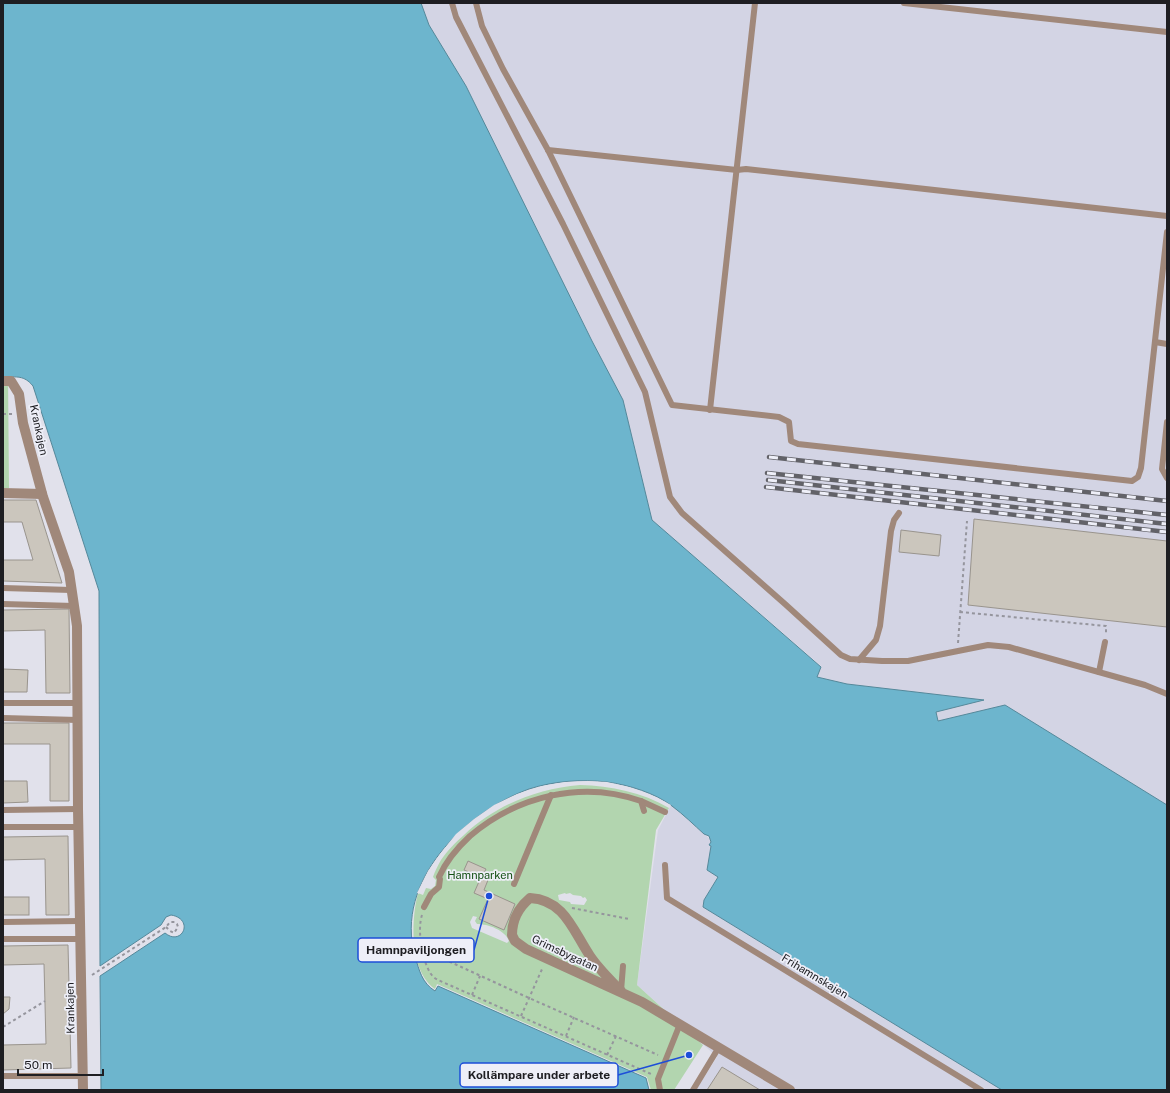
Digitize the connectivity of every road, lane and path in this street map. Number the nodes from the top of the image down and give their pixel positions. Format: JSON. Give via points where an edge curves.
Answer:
{"nodes":[{"id":1,"x":452,"y":3,"type":"edge"},
{"id":2,"x":476,"y":3,"type":"edge"},
{"id":3,"x":755,"y":3,"type":"edge"},
{"id":4,"x":904,"y":3,"type":"edge"},
{"id":5,"x":1167,"y":32,"type":"edge"},
{"id":6,"x":548,"y":150,"type":"junction"},
{"id":7,"x":737,"y":170,"type":"junction"},
{"id":8,"x":1167,"y":216,"type":"edge"},
{"id":9,"x":1167,"y":232,"type":"edge"},
{"id":10,"x":1155,"y":342,"type":"junction"},
{"id":11,"x":1167,"y":344,"type":"edge"},
{"id":12,"x":3,"y":381,"type":"edge"},
{"id":13,"x":3,"y":410,"type":"edge"},
{"id":14,"x":710,"y":410,"type":"junction"},
{"id":15,"x":3,"y":414,"type":"edge"},
{"id":16,"x":8,"y":414,"type":"dead end"},
{"id":17,"x":3,"y":421,"type":"edge"},
{"id":18,"x":1167,"y":422,"type":"edge"},
{"id":19,"x":3,"y":442,"type":"edge"},
{"id":20,"x":3,"y":463,"type":"edge"},
{"id":21,"x":1167,"y":478,"type":"edge"},
{"id":22,"x":3,"y":485,"type":"edge"},
{"id":23,"x":3,"y":493,"type":"edge"},
{"id":24,"x":42,"y":494,"type":"junction"},
{"id":25,"x":899,"y":513,"type":"dead end"},
{"id":26,"x":967,"y":521,"type":"dead end"},
{"id":27,"x":3,"y":588,"type":"edge"},
{"id":28,"x":71,"y":590,"type":"junction"},
{"id":29,"x":3,"y":604,"type":"edge"},
{"id":30,"x":74,"y":606,"type":"junction"},
{"id":31,"x":960,"y":612,"type":"junction"},
{"id":32,"x":1105,"y":642,"type":"joint"},
{"id":33,"x":957,"y":652,"type":"junction"},
{"id":34,"x":859,"y":660,"type":"junction"},
{"id":35,"x":1100,"y":672,"type":"junction"},
{"id":36,"x":1167,"y":694,"type":"edge"},
{"id":37,"x":3,"y":703,"type":"edge"},
{"id":38,"x":78,"y":703,"type":"junction"},
{"id":39,"x":3,"y":718,"type":"edge"},
{"id":40,"x":78,"y":720,"type":"junction"},
{"id":41,"x":551,"y":795,"type":"junction"},
{"id":42,"x":641,"y":801,"type":"junction"},
{"id":43,"x":78,"y":809,"type":"junction"},
{"id":44,"x":3,"y":810,"type":"edge"},
{"id":45,"x":644,"y":810,"type":"dead end"},
{"id":46,"x":665,"y":812,"type":"dead end"},
{"id":47,"x":79,"y":827,"type":"junction"},
{"id":48,"x":3,"y":828,"type":"edge"},
{"id":49,"x":665,"y":865,"type":"dead end"},
{"id":50,"x":514,"y":884,"type":"dead end"},
{"id":51,"x":424,"y":906,"type":"joint"},
{"id":52,"x":570,"y":907,"type":"dead end"},
{"id":53,"x":630,"y":919,"type":"dead end"},
{"id":54,"x":80,"y":921,"type":"junction"},
{"id":55,"x":3,"y":922,"type":"edge"},
{"id":56,"x":166,"y":927,"type":"junction"},
{"id":57,"x":3,"y":939,"type":"edge"},
{"id":58,"x":81,"y":939,"type":"junction"},
{"id":59,"x":422,"y":949,"type":"junction"},
{"id":60,"x":547,"y":959,"type":"junction"},
{"id":61,"x":623,"y":966,"type":"dead end"},
{"id":62,"x":480,"y":976,"type":"junction"},
{"id":63,"x":81,"y":978,"type":"junction"},
{"id":64,"x":621,"y":991,"type":"junction"},
{"id":65,"x":472,"y":995,"type":"junction"},
{"id":66,"x":529,"y":998,"type":"junction"},
{"id":67,"x":45,"y":1001,"type":"dead end"},
{"id":68,"x":521,"y":1016,"type":"junction"},
{"id":69,"x":574,"y":1017,"type":"junction"},
{"id":70,"x":680,"y":1024,"type":"junction"},
{"id":71,"x":3,"y":1027,"type":"edge"},
{"id":72,"x":566,"y":1036,"type":"junction"},
{"id":73,"x":616,"y":1036,"type":"junction"},
{"id":74,"x":719,"y":1047,"type":"junction"},
{"id":75,"x":607,"y":1055,"type":"junction"},
{"id":76,"x":666,"y":1058,"type":"junction"},
{"id":77,"x":3,"y":1076,"type":"edge"},
{"id":78,"x":83,"y":1076,"type":"junction"},
{"id":79,"x":658,"y":1079,"type":"junction"},
{"id":80,"x":83,"y":1090,"type":"edge"},
{"id":81,"x":660,"y":1090,"type":"edge"},
{"id":82,"x":694,"y":1090,"type":"edge"},
{"id":83,"x":790,"y":1090,"type":"edge"},
{"id":84,"x":981,"y":1090,"type":"edge"}],
"edges":[{"from":1,"to":34,"type":"lane","via":[[456,17],[564,224],[645,392],[670,497],[682,513],[841,655]]},
{"from":2,"to":6,"type":"lane","via":[[482,26],[503,69]]},
{"from":3,"to":7,"type":"lane"},
{"from":4,"to":5,"type":"lane"},
{"from":6,"to":7,"type":"lane"},
{"from":6,"to":14,"type":"lane","via":[[672,405]]},
{"from":7,"to":8,"type":"lane","via":[[746,168]]},
{"from":7,"to":14,"type":"lane"},
{"from":9,"to":10,"type":"lane"},
{"from":10,"to":11,"type":"lane"},
{"from":10,"to":14,"type":"lane","via":[[1141,468],[1138,477],[1132,481],[798,444],[791,441],[789,422],[779,417]]},
{"from":12,"to":24,"type":"street","name":"Krankajen","via":[[11,381],[19,394],[23,423]]},
{"from":13,"to":15,"type":"path"},
{"from":15,"to":16,"type":"path"},
{"from":15,"to":17,"type":"path"},
{"from":17,"to":19,"type":"path"},
{"from":18,"to":21,"type":"lane","via":[[1162,469]]},
{"from":19,"to":20,"type":"path"},
{"from":20,"to":22,"type":"path"},
{"from":23,"to":24,"type":"street"},
{"from":24,"to":28,"type":"street","name":"Krankajen","via":[[68,572]]},
{"from":25,"to":34,"type":"lane","via":[[891,531],[880,626],[876,640]]},
{"from":26,"to":31,"type":"path"},
{"from":27,"to":28,"type":"lane"},
{"from":28,"to":30,"type":"street","name":"Krankajen"},
{"from":29,"to":30,"type":"lane"},
{"from":30,"to":38,"type":"street","name":"Krankajen","via":[[77,626]]},
{"from":31,"to":32,"type":"path","via":[[1106,626]]},
{"from":31,"to":33,"type":"path"},
{"from":32,"to":35,"type":"lane"},
{"from":33,"to":34,"type":"lane","via":[[908,661]]},
{"from":33,"to":35,"type":"lane","via":[[988,646],[1009,647]]},
{"from":35,"to":36,"type":"lane"},
{"from":37,"to":38,"type":"lane"},
{"from":38,"to":40,"type":"street","name":"Krankajen"},
{"from":39,"to":40,"type":"lane"},
{"from":40,"to":43,"type":"street","name":"Krankajen"},
{"from":41,"to":42,"type":"lane","via":[[595,791]]},
{"from":41,"to":50,"type":"lane"},
{"from":41,"to":51,"type":"lane","via":[[503,813],[483,825],[446,863],[439,877],[439,887]]},
{"from":42,"to":45,"type":"lane"},
{"from":42,"to":46,"type":"lane"},
{"from":43,"to":44,"type":"lane"},
{"from":43,"to":47,"type":"street","name":"Krankajen"},
{"from":47,"to":48,"type":"lane"},
{"from":47,"to":54,"type":"street","name":"Krankajen"},
{"from":49,"to":84,"type":"lane","name":"Frihamnskajen","via":[[667,898]]},
{"from":51,"to":59,"type":"path","via":[[420,919]]},
{"from":52,"to":53,"type":"path"},
{"from":54,"to":55,"type":"lane"},
{"from":54,"to":58,"type":"street","name":"Krankajen"},
{"from":56,"to":56,"type":"path","via":[[170,922],[175,922],[178,927],[174,932]]},
{"from":56,"to":63,"type":"path","via":[[94,974]]},
{"from":57,"to":58,"type":"lane"},
{"from":58,"to":63,"type":"street","name":"Krankajen"},
{"from":59,"to":62,"type":"path"},
{"from":59,"to":65,"type":"path","via":[[431,975]]},
{"from":60,"to":64,"type":"street","name":"Grimsbygatan"},
{"from":60,"to":64,"type":"street","name":"Grimsbygatan","via":[[526,949],[515,941],[512,935],[515,918],[524,902],[530,898],[544,900],[565,915],[591,957]]},
{"from":60,"to":66,"type":"path"},
{"from":61,"to":64,"type":"lane"},
{"from":62,"to":65,"type":"path"},
{"from":62,"to":66,"type":"path"},
{"from":63,"to":78,"type":"street","name":"Krankajen"},
{"from":64,"to":70,"type":"street","name":"Grimsbygatan"},
{"from":65,"to":68,"type":"path"},
{"from":66,"to":68,"type":"path"},
{"from":66,"to":69,"type":"path"},
{"from":67,"to":71,"type":"path"},
{"from":68,"to":72,"type":"path"},
{"from":69,"to":72,"type":"path"},
{"from":69,"to":73,"type":"path"},
{"from":70,"to":74,"type":"street","name":"Grimsbygatan"},
{"from":70,"to":76,"type":"lane"},
{"from":72,"to":75,"type":"path"},
{"from":73,"to":75,"type":"path"},
{"from":73,"to":76,"type":"path"},
{"from":74,"to":82,"type":"lane"},
{"from":74,"to":83,"type":"street","name":"Grimsbygatan"},
{"from":75,"to":79,"type":"path","via":[[648,1072]]},
{"from":76,"to":79,"type":"lane"},
{"from":77,"to":78,"type":"lane"},
{"from":78,"to":80,"type":"street","name":"Krankajen"},
{"from":79,"to":81,"type":"lane"}]}
